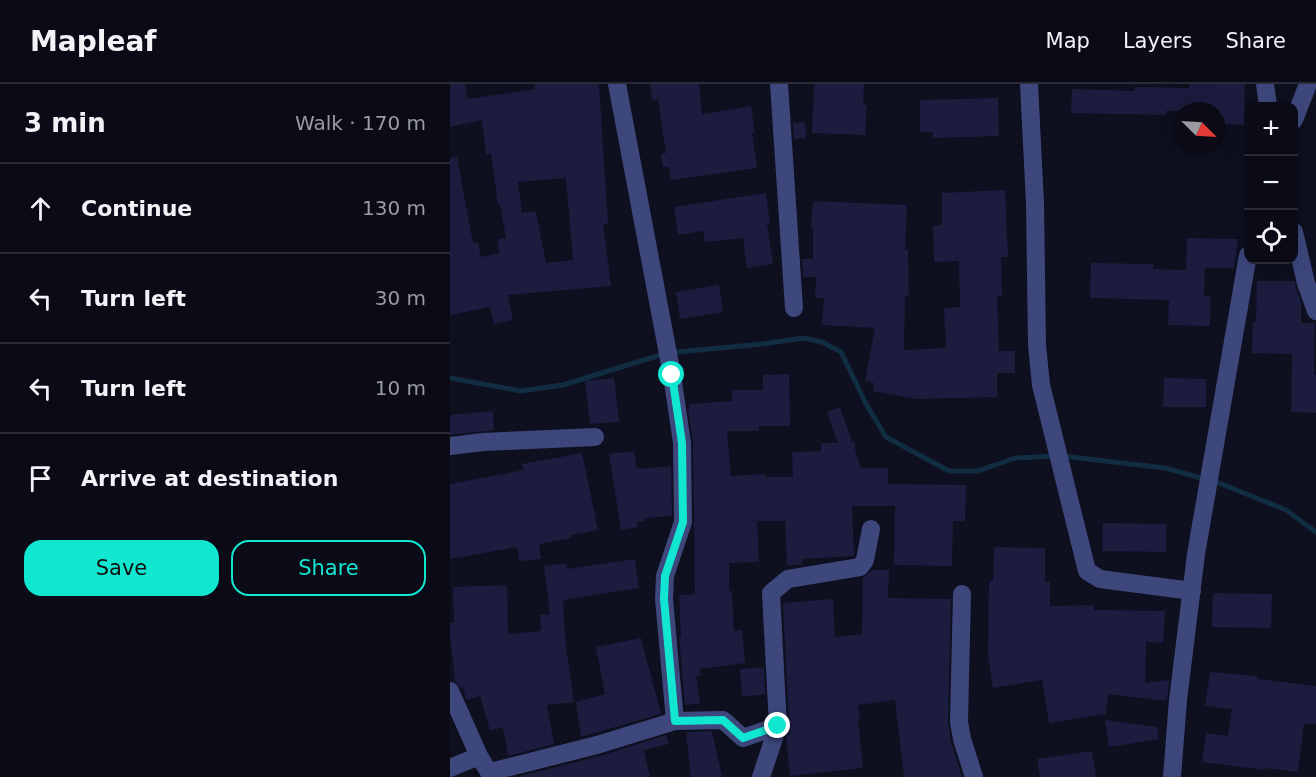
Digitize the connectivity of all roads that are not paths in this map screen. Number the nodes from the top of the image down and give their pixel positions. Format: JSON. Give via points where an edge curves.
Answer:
{"nodes":[{"id":1,"x":617,"y":84,"type":"edge"},
{"id":2,"x":779,"y":84,"type":"edge"},
{"id":3,"x":1029,"y":84,"type":"edge"},
{"id":4,"x":1265,"y":84,"type":"edge"},
{"id":5,"x":1308,"y":84,"type":"edge"},
{"id":6,"x":1267,"y":102,"type":"edge"},
{"id":7,"x":1298,"y":108,"type":"edge"},
{"id":8,"x":1298,"y":252,"type":"edge"},
{"id":9,"x":1246,"y":264,"type":"edge"},
{"id":10,"x":794,"y":308,"type":"dead end"},
{"id":11,"x":1316,"y":311,"type":"edge"},
{"id":12,"x":595,"y":437,"type":"dead end"},
{"id":13,"x":450,"y":446,"type":"edge"},
{"id":14,"x":871,"y":529,"type":"dead end"},
{"id":15,"x":1192,"y":591,"type":"junction"},
{"id":16,"x":962,"y":594,"type":"dead end"},
{"id":17,"x":450,"y":691,"type":"edge"},
{"id":18,"x":675,"y":721,"type":"junction"},
{"id":19,"x":778,"y":726,"type":"junction"},
{"id":20,"x":480,"y":756,"type":"junction"},
{"id":21,"x":450,"y":768,"type":"edge"},
{"id":22,"x":491,"y":775,"type":"edge"},
{"id":23,"x":761,"y":777,"type":"edge"},
{"id":24,"x":974,"y":777,"type":"edge"},
{"id":25,"x":1172,"y":777,"type":"edge"}],
"edges":[{"from":1,"to":18,"type":"street","via":[[682,443],[683,522],[665,576],[664,599]]},
{"from":2,"to":10,"type":"street"},
{"from":3,"to":15,"type":"street","via":[[1041,385],[1087,571],[1100,579]]},
{"from":4,"to":6,"type":"street"},
{"from":5,"to":7,"type":"street"},
{"from":8,"to":11,"type":"street"},
{"from":9,"to":15,"type":"street","via":[[1204,500]]},
{"from":12,"to":13,"type":"street"},
{"from":14,"to":19,"type":"street","via":[[860,567],[788,579],[771,593]]},
{"from":15,"to":25,"type":"street"},
{"from":16,"to":24,"type":"street","via":[[959,723]]},
{"from":17,"to":20,"type":"street"},
{"from":18,"to":19,"type":"street","via":[[723,720],[743,738]]},
{"from":18,"to":22,"type":"street"},
{"from":19,"to":23,"type":"street"},
{"from":20,"to":21,"type":"street"},
{"from":20,"to":22,"type":"street"}]}
